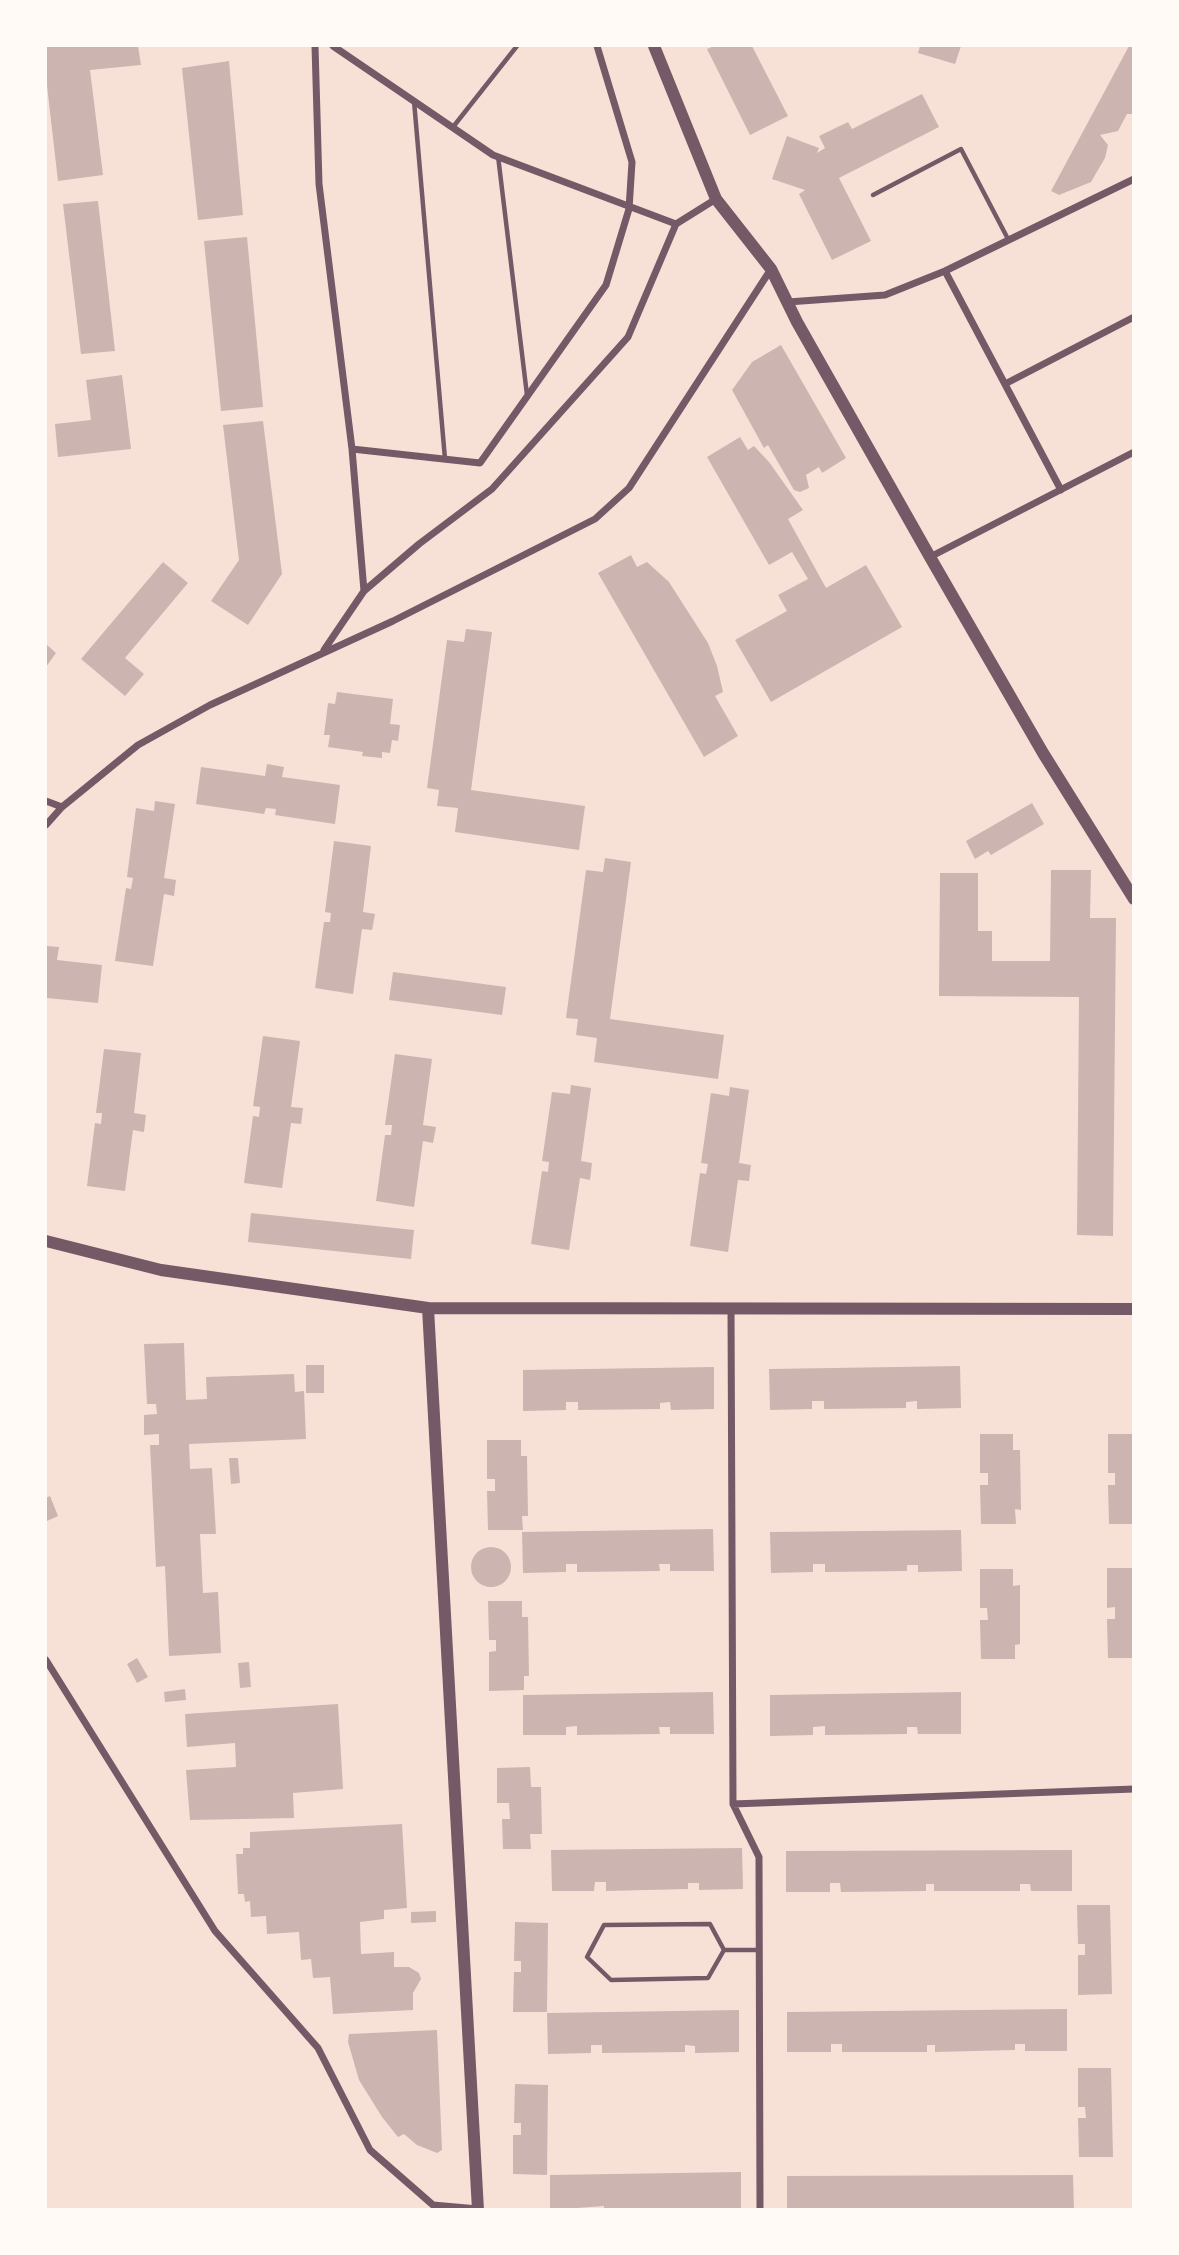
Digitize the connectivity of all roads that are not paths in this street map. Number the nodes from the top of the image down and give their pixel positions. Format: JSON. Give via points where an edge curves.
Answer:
{"nodes":[{"id":1,"x":315,"y":46,"type":"edge"},
{"id":2,"x":332,"y":46,"type":"edge"},
{"id":3,"x":517,"y":46,"type":"edge"},
{"id":4,"x":597,"y":46,"type":"edge"},
{"id":5,"x":654,"y":46,"type":"edge"},
{"id":6,"x":414,"y":101,"type":"junction"},
{"id":7,"x":453,"y":127,"type":"junction"},
{"id":8,"x":498,"y":155,"type":"junction"},
{"id":9,"x":1133,"y":179,"type":"edge"},
{"id":10,"x":873,"y":195,"type":"dead end"},
{"id":11,"x":716,"y":199,"type":"junction"},
{"id":12,"x":629,"y":209,"type":"junction"},
{"id":13,"x":676,"y":224,"type":"junction"},
{"id":14,"x":1009,"y":240,"type":"junction"},
{"id":15,"x":771,"y":269,"type":"junction"},
{"id":16,"x":945,"y":271,"type":"junction"},
{"id":17,"x":788,"y":302,"type":"junction"},
{"id":18,"x":1133,"y":317,"type":"edge"},
{"id":19,"x":1005,"y":384,"type":"junction"},
{"id":20,"x":527,"y":395,"type":"junction"},
{"id":21,"x":352,"y":449,"type":"junction"},
{"id":22,"x":1133,"y":452,"type":"edge"},
{"id":23,"x":445,"y":459,"type":"junction"},
{"id":24,"x":1061,"y":490,"type":"junction"},
{"id":25,"x":930,"y":557,"type":"junction"},
{"id":26,"x":363,"y":592,"type":"junction"},
{"id":27,"x":324,"y":650,"type":"junction"},
{"id":28,"x":46,"y":801,"type":"edge"},
{"id":29,"x":62,"y":807,"type":"junction"},
{"id":30,"x":46,"y":825,"type":"edge"},
{"id":31,"x":1133,"y":899,"type":"edge"},
{"id":32,"x":46,"y":1241,"type":"edge"},
{"id":33,"x":731,"y":1307,"type":"junction"},
{"id":34,"x":428,"y":1308,"type":"junction"},
{"id":35,"x":1133,"y":1309,"type":"edge"},
{"id":36,"x":46,"y":1660,"type":"edge"},
{"id":37,"x":1133,"y":1789,"type":"edge"},
{"id":38,"x":733,"y":1804,"type":"junction"},
{"id":39,"x":724,"y":1950,"type":"junction"},
{"id":40,"x":759,"y":1950,"type":"junction"},
{"id":41,"x":478,"y":2209,"type":"edge"},
{"id":42,"x":760,"y":2210,"type":"edge"}],
"edges":[{"from":1,"to":21,"type":"street","via":[[319,184]]},
{"from":2,"to":6,"type":"street"},
{"from":3,"to":7,"type":"lane"},
{"from":4,"to":12,"type":"street","via":[[632,162]]},
{"from":5,"to":11,"type":"street"},
{"from":6,"to":7,"type":"street"},
{"from":6,"to":23,"type":"lane"},
{"from":7,"to":8,"type":"street"},
{"from":8,"to":12,"type":"street"},
{"from":8,"to":20,"type":"lane"},
{"from":9,"to":14,"type":"street"},
{"from":10,"to":14,"type":"lane","via":[[961,149]]},
{"from":11,"to":13,"type":"street"},
{"from":11,"to":15,"type":"street"},
{"from":12,"to":13,"type":"street"},
{"from":12,"to":20,"type":"street","via":[[606,285]]},
{"from":13,"to":26,"type":"street","via":[[628,337],[492,489]]},
{"from":14,"to":16,"type":"street"},
{"from":15,"to":17,"type":"street"},
{"from":15,"to":27,"type":"street","via":[[629,488],[612,506],[533,552]]},
{"from":16,"to":17,"type":"street","via":[[886,295]]},
{"from":16,"to":19,"type":"street"},
{"from":17,"to":25,"type":"street"},
{"from":18,"to":19,"type":"street"},
{"from":19,"to":24,"type":"street"},
{"from":20,"to":23,"type":"street","via":[[480,463]]},
{"from":21,"to":23,"type":"street"},
{"from":21,"to":26,"type":"street"},
{"from":22,"to":24,"type":"street"},
{"from":24,"to":25,"type":"street"},
{"from":25,"to":31,"type":"street"},
{"from":26,"to":27,"type":"street"},
{"from":27,"to":29,"type":"street","via":[[138,745]]},
{"from":28,"to":29,"type":"street"},
{"from":29,"to":30,"type":"street"},
{"from":32,"to":34,"type":"street","via":[[161,1270]]},
{"from":33,"to":34,"type":"street"},
{"from":33,"to":35,"type":"street"},
{"from":33,"to":38,"type":"street"},
{"from":34,"to":41,"type":"street"},
{"from":36,"to":41,"type":"street","via":[[215,1931],[318,2048],[370,2150],[433,2205]]},
{"from":37,"to":38,"type":"street"},
{"from":38,"to":40,"type":"street","via":[[759,1857]]},
{"from":39,"to":39,"type":"lane","via":[[710,1924],[604,1925],[587,1957],[611,1980],[708,1978]]},
{"from":39,"to":40,"type":"lane"},
{"from":40,"to":42,"type":"street"}]}
